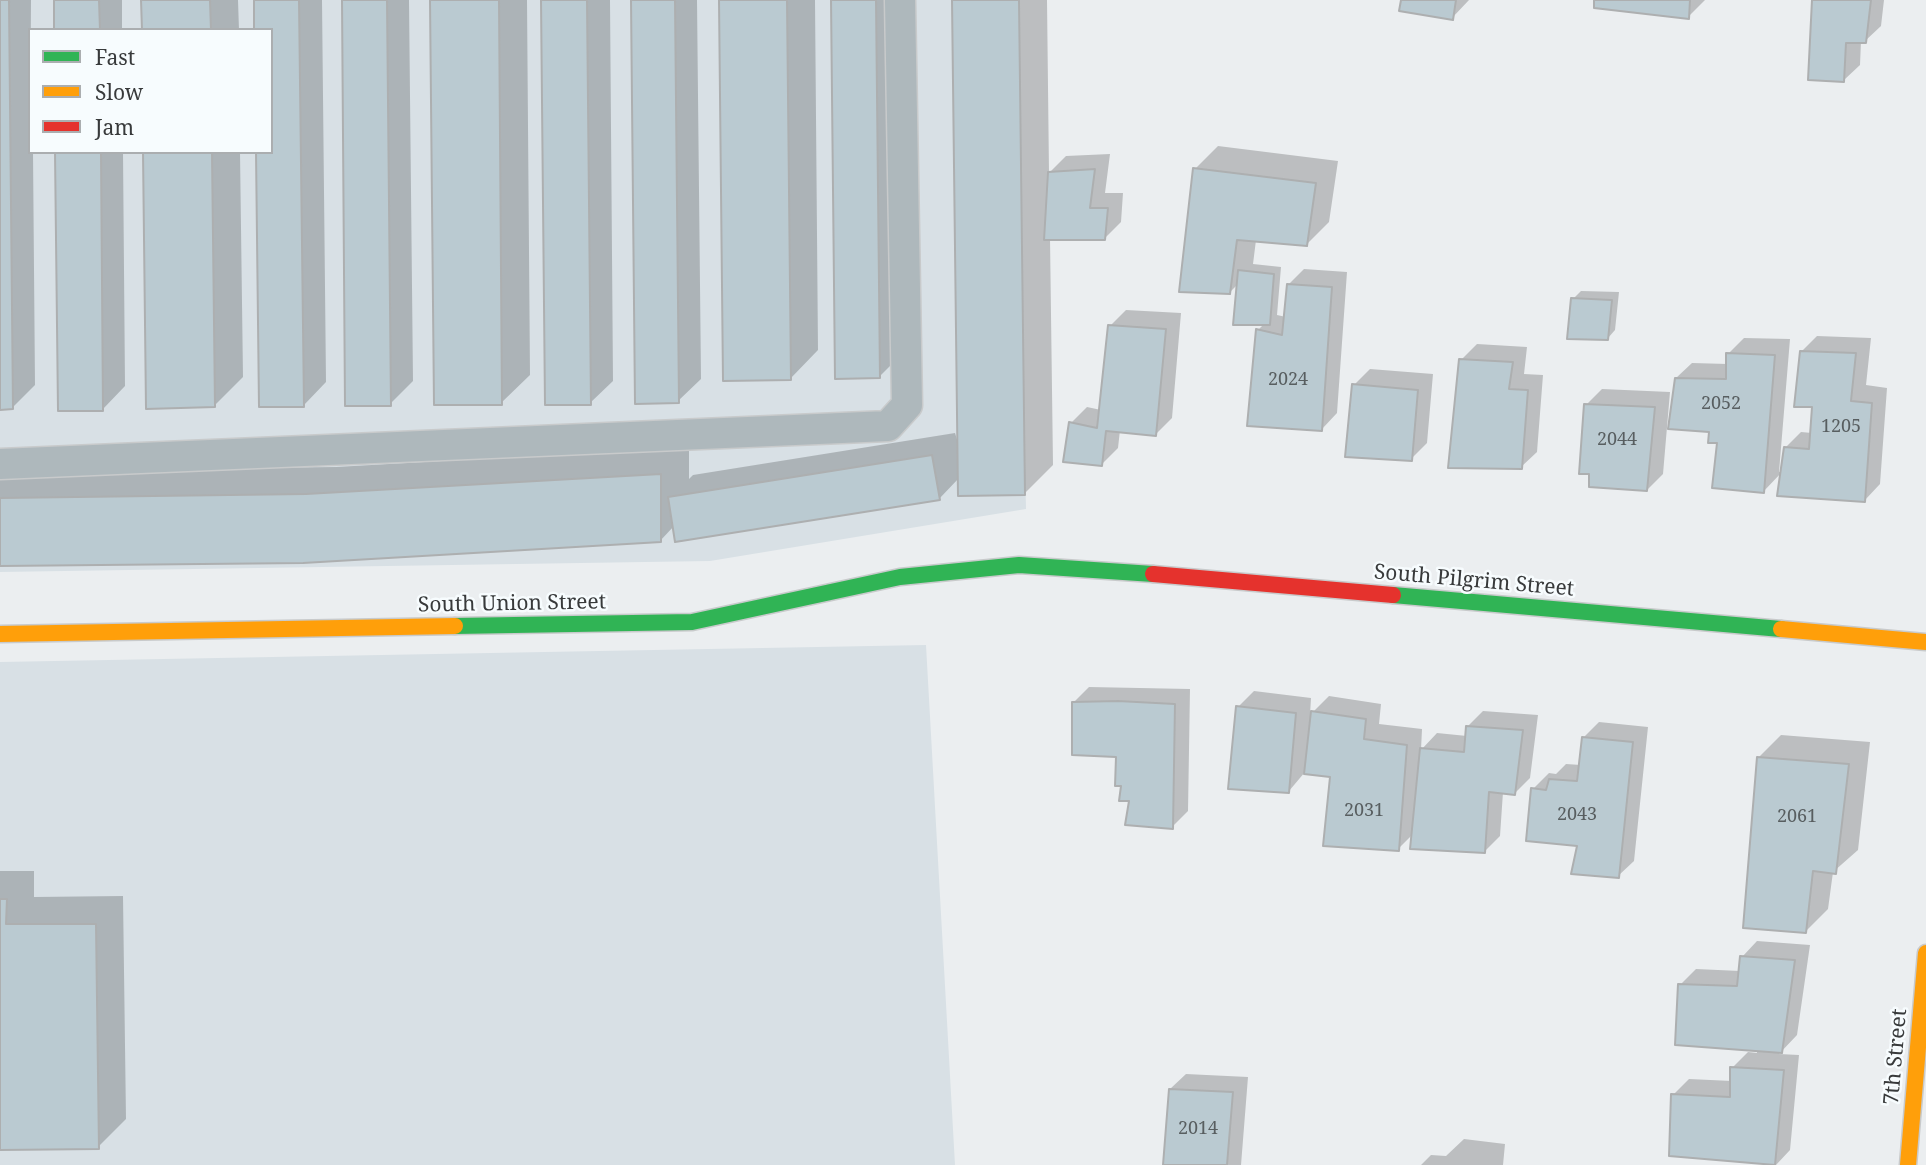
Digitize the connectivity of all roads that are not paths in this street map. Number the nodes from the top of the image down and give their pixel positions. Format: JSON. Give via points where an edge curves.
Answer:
{"nodes":[{"id":1,"x":900,"y":0,"type":"edge"},
{"id":2,"x":0,"y":464,"type":"edge"},
{"id":3,"x":1019,"y":565,"type":"joint"},
{"id":4,"x":0,"y":634,"type":"edge"},
{"id":5,"x":1926,"y":642,"type":"edge"},
{"id":6,"x":1926,"y":954,"type":"edge"},
{"id":7,"x":1908,"y":1165,"type":"edge"}],
"edges":[{"from":1,"to":2,"type":"lane","via":[[907,405],[888,426]]},
{"from":3,"to":4,"type":"street","name":"South Union Street","via":[[900,577],[692,622]]},
{"from":3,"to":5,"type":"street","name":"South Pilgrim Street"},
{"from":6,"to":7,"type":"street","name":"7th Street"}]}
